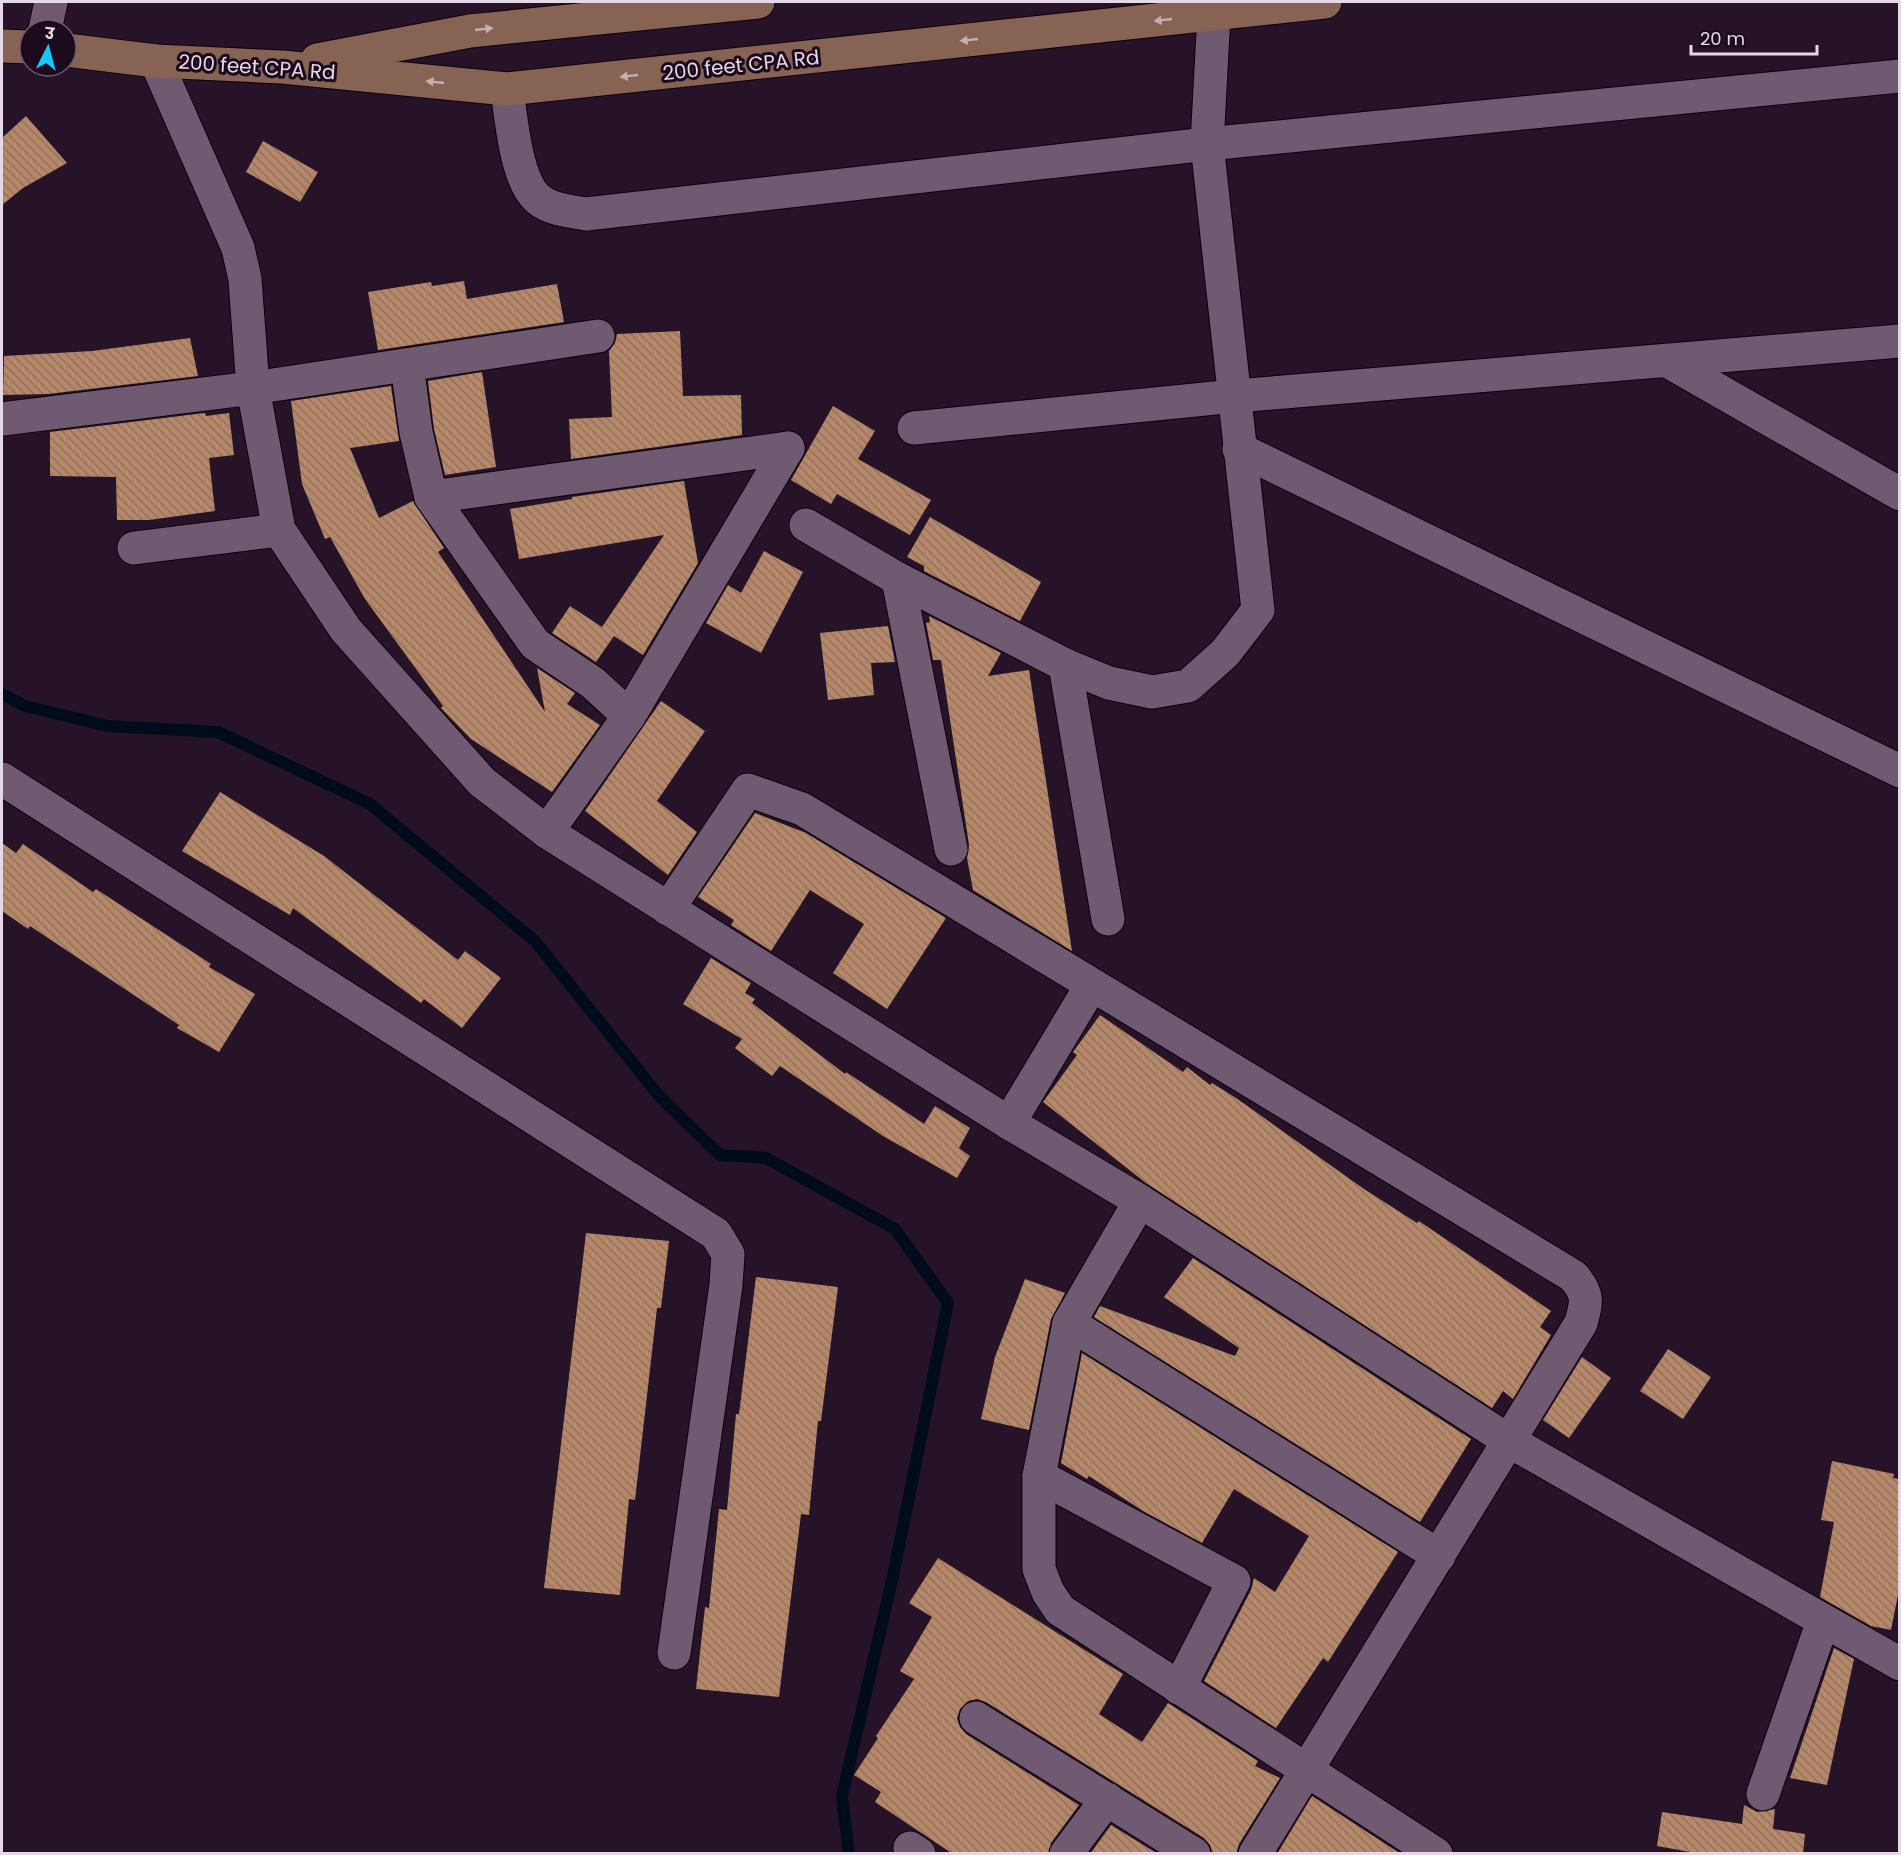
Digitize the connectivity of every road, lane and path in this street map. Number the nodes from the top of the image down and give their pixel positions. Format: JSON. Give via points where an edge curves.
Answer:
{"nodes":[{"id":1,"x":51,"y":2,"type":"edge"},
{"id":2,"x":758,"y":2,"type":"edge"},
{"id":3,"x":1325,"y":2,"type":"edge"},
{"id":4,"x":1214,"y":8,"type":"edge"},
{"id":5,"x":48,"y":18,"type":"edge"},
{"id":6,"x":2,"y":46,"type":"edge"},
{"id":7,"x":18,"y":47,"type":"edge"},
{"id":8,"x":78,"y":51,"type":"edge"},
{"id":9,"x":156,"y":61,"type":"junction"},
{"id":10,"x":282,"y":67,"type":"junction"},
{"id":11,"x":1899,"y":75,"type":"edge"},
{"id":12,"x":507,"y":89,"type":"junction"},
{"id":13,"x":1207,"y":144,"type":"junction"},
{"id":14,"x":597,"y":336,"type":"dead end"},
{"id":15,"x":1899,"y":341,"type":"edge"},
{"id":16,"x":1669,"y":362,"type":"junction"},
{"id":17,"x":407,"y":365,"type":"junction"},
{"id":18,"x":253,"y":388,"type":"junction"},
{"id":19,"x":1235,"y":396,"type":"junction"},
{"id":20,"x":2,"y":419,"type":"edge"},
{"id":21,"x":914,"y":428,"type":"dead end"},
{"id":22,"x":1239,"y":449,"type":"junction"},
{"id":23,"x":1899,"y":494,"type":"edge"},
{"id":24,"x":431,"y":497,"type":"junction"},
{"id":25,"x":806,"y":525,"type":"dead end"},
{"id":26,"x":279,"y":530,"type":"junction"},
{"id":27,"x":134,"y":548,"type":"dead end"},
{"id":28,"x":898,"y":579,"type":"junction"},
{"id":29,"x":1065,"y":665,"type":"junction"},
{"id":30,"x":629,"y":716,"type":"junction"},
{"id":31,"x":1899,"y":771,"type":"edge"},
{"id":32,"x":2,"y":779,"type":"edge"},
{"id":33,"x":547,"y":832,"type":"junction"},
{"id":34,"x":951,"y":849,"type":"dead end"},
{"id":35,"x":668,"y":909,"type":"junction"},
{"id":36,"x":1108,"y":919,"type":"dead end"},
{"id":37,"x":1091,"y":986,"type":"junction"},
{"id":38,"x":1009,"y":1123,"type":"junction"},
{"id":39,"x":1140,"y":1201,"type":"junction"},
{"id":40,"x":1069,"y":1323,"type":"junction"},
{"id":41,"x":1509,"y":1441,"type":"junction"},
{"id":42,"x":1039,"y":1476,"type":"junction"},
{"id":43,"x":1439,"y":1556,"type":"junction"},
{"id":44,"x":1823,"y":1621,"type":"junction"},
{"id":45,"x":674,"y":1653,"type":"dead end"},
{"id":46,"x":1899,"y":1664,"type":"edge"},
{"id":47,"x":1179,"y":1688,"type":"junction"},
{"id":48,"x":976,"y":1718,"type":"dead end"},
{"id":49,"x":1307,"y":1769,"type":"junction"},
{"id":50,"x":1763,"y":1794,"type":"dead end"},
{"id":51,"x":1107,"y":1799,"type":"junction"},
{"id":52,"x":1066,"y":1854,"type":"edge"},
{"id":53,"x":1194,"y":1854,"type":"edge"},
{"id":54,"x":1255,"y":1854,"type":"edge"},
{"id":55,"x":1436,"y":1854,"type":"edge"}],
"edges":[{"from":1,"to":5,"type":"street"},
{"from":10,"to":2,"type":"street","one_way":true,"via":[[470,31]]},
{"from":3,"to":4,"type":"street","name":"200 feet CPA Rd"},
{"from":4,"to":12,"type":"street","name":"200 feet CPA Rd","one_way":true},
{"from":4,"to":13,"type":"street"},
{"from":6,"to":7,"type":"street"},
{"from":8,"to":9,"type":"street","name":"200 feet CPA Rd"},
{"from":9,"to":10,"type":"street","name":"200 feet CPA Rd"},
{"from":9,"to":18,"type":"street","via":[[238,248],[245,279]]},
{"from":12,"to":10,"type":"street","name":"200 feet CPA Rd","one_way":true},
{"from":11,"to":13,"type":"street"},
{"from":12,"to":13,"type":"street","via":[[519,168],[536,198],[552,207],[586,214]]},
{"from":13,"to":19,"type":"street"},
{"from":14,"to":17,"type":"street"},
{"from":15,"to":16,"type":"street"},
{"from":16,"to":19,"type":"street"},
{"from":16,"to":23,"type":"street"},
{"from":17,"to":18,"type":"street"},
{"from":17,"to":24,"type":"street","via":[[416,432]]},
{"from":18,"to":20,"type":"street"},
{"from":18,"to":26,"type":"street"},
{"from":19,"to":21,"type":"street"},
{"from":19,"to":22,"type":"street"},
{"from":22,"to":29,"type":"street","via":[[1258,610],[1225,653],[1188,686],[1152,692],[1109,683]]},
{"from":22,"to":31,"type":"street"},
{"from":24,"to":30,"type":"street","via":[[535,644],[593,684]]},
{"from":24,"to":30,"type":"street","via":[[788,448]]},
{"from":25,"to":28,"type":"street"},
{"from":26,"to":27,"type":"street"},
{"from":26,"to":33,"type":"street","via":[[346,630],[482,782]]},
{"from":28,"to":29,"type":"street"},
{"from":28,"to":34,"type":"street"},
{"from":29,"to":36,"type":"street"},
{"from":30,"to":33,"type":"street"},
{"from":32,"to":45,"type":"street","via":[[716,1234],[728,1254],[726,1285]]},
{"from":33,"to":35,"type":"street"},
{"from":35,"to":37,"type":"street","via":[[748,790],[802,809]]},
{"from":35,"to":38,"type":"street"},
{"from":37,"to":38,"type":"street"},
{"from":37,"to":41,"type":"street","via":[[1573,1276],[1583,1287],[1586,1302],[1581,1323]]},
{"from":38,"to":39,"type":"street"},
{"from":39,"to":40,"type":"street"},
{"from":39,"to":41,"type":"street"},
{"from":40,"to":42,"type":"street"},
{"from":40,"to":43,"type":"street"},
{"from":41,"to":43,"type":"street"},
{"from":41,"to":44,"type":"street"},
{"from":42,"to":47,"type":"street","via":[[1039,1569],[1048,1592],[1060,1610]]},
{"from":42,"to":47,"type":"street","via":[[1234,1581]]},
{"from":43,"to":49,"type":"street"},
{"from":44,"to":46,"type":"street"},
{"from":44,"to":50,"type":"street"},
{"from":47,"to":49,"type":"street"},
{"from":48,"to":51,"type":"street"},
{"from":49,"to":54,"type":"street"},
{"from":49,"to":55,"type":"street"},
{"from":51,"to":52,"type":"street"},
{"from":51,"to":53,"type":"street"}]}
